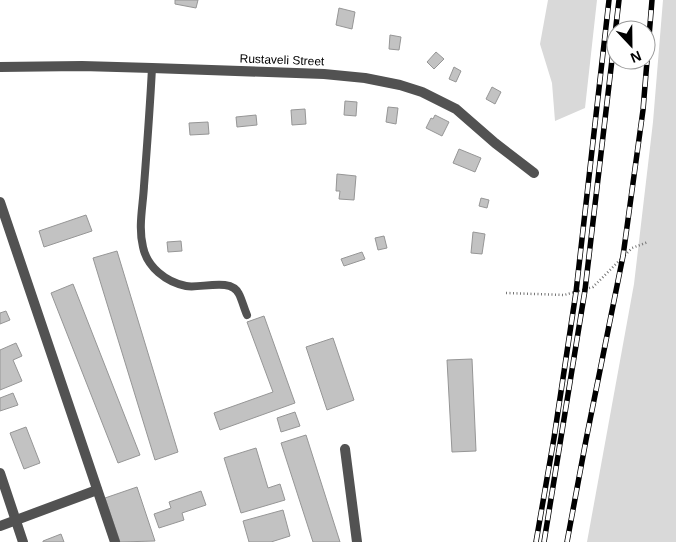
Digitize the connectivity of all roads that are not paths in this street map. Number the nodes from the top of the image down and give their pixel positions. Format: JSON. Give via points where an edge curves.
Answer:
{"nodes":[{"id":1,"x":0,"y":67,"type":"edge"},
{"id":2,"x":152,"y":68,"type":"junction"},
{"id":3,"x":534,"y":173,"type":"dead end"},
{"id":4,"x":0,"y":202,"type":"edge"},
{"id":5,"x":247,"y":315,"type":"dead end"},
{"id":6,"x":345,"y":449,"type":"dead end"},
{"id":7,"x":0,"y":473,"type":"edge"},
{"id":8,"x":97,"y":490,"type":"junction"},
{"id":9,"x":15,"y":520,"type":"junction"},
{"id":10,"x":0,"y":526,"type":"edge"},
{"id":11,"x":23,"y":542,"type":"edge"},
{"id":12,"x":115,"y":542,"type":"edge"},
{"id":13,"x":357,"y":542,"type":"edge"}],
"edges":[{"from":1,"to":2,"type":"street","name":"Rustaveli Street"},
{"from":2,"to":3,"type":"street","name":"Rustaveli Street","via":[[324,74],[400,85],[456,109]]},
{"from":2,"to":5,"type":"lane","via":[[140,224],[143,248],[150,264],[164,278],[186,286],[226,284],[234,288]]},
{"from":4,"to":8,"type":"street"},
{"from":6,"to":13,"type":"street"},
{"from":7,"to":9,"type":"street"},
{"from":8,"to":9,"type":"street"},
{"from":8,"to":12,"type":"street"},
{"from":9,"to":10,"type":"street"},
{"from":9,"to":11,"type":"street"}]}
